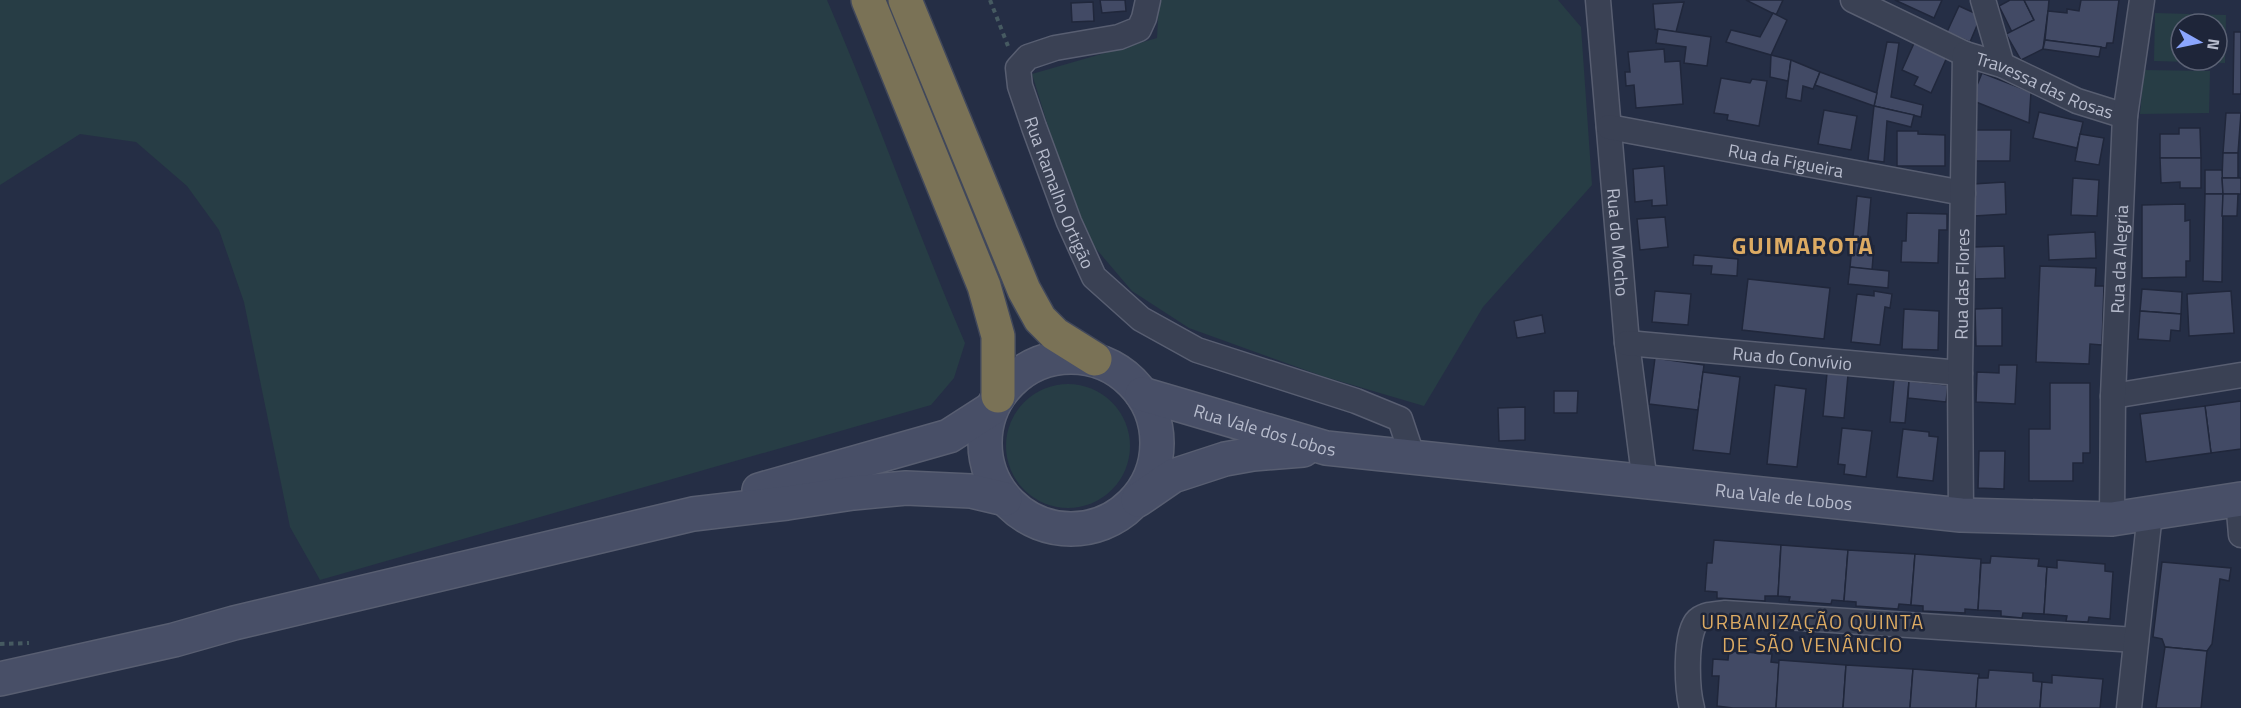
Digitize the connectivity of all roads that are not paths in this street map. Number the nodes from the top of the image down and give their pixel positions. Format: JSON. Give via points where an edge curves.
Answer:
{"nodes":[{"id":1,"x":868,"y":0,"type":"edge"},
{"id":2,"x":904,"y":0,"type":"edge"},
{"id":3,"x":1148,"y":0,"type":"edge"},
{"id":4,"x":1597,"y":0,"type":"edge"},
{"id":5,"x":1853,"y":0,"type":"edge"},
{"id":6,"x":1983,"y":0,"type":"edge"},
{"id":7,"x":2142,"y":0,"type":"edge"},
{"id":8,"x":1965,"y":54,"type":"junction"},
{"id":9,"x":2002,"y":64,"type":"junction"},
{"id":10,"x":2125,"y":116,"type":"junction"},
{"id":11,"x":1609,"y":127,"type":"junction"},
{"id":12,"x":1963,"y":193,"type":"junction"},
{"id":13,"x":1627,"y":343,"type":"junction"},
{"id":14,"x":1095,"y":359,"type":"junction"},
{"id":15,"x":1960,"y":373,"type":"junction"},
{"id":16,"x":2241,"y":375,"type":"edge"},
{"id":17,"x":1142,"y":394,"type":"junction"},
{"id":18,"x":2113,"y":396,"type":"junction"},
{"id":19,"x":995,"y":402,"type":"junction"},
{"id":20,"x":1326,"y":448,"type":"junction"},
{"id":21,"x":1413,"y":458,"type":"junction"},
{"id":22,"x":1645,"y":483,"type":"junction"},
{"id":23,"x":1005,"y":499,"type":"junction"},
{"id":24,"x":2240,"y":499,"type":"edge"},
{"id":25,"x":1132,"y":504,"type":"junction"},
{"id":26,"x":2150,"y":513,"type":"junction"},
{"id":27,"x":693,"y":514,"type":"junction"},
{"id":28,"x":1960,"y":515,"type":"junction"},
{"id":29,"x":2112,"y":519,"type":"junction"},
{"id":30,"x":2241,"y":535,"type":"edge"},
{"id":31,"x":2136,"y":640,"type":"junction"},
{"id":32,"x":0,"y":679,"type":"edge"},
{"id":33,"x":1692,"y":708,"type":"edge"},
{"id":34,"x":2129,"y":708,"type":"edge"}],
"edges":[{"from":1,"to":19,"type":"highway","via":[[990,306],[998,336]]},
{"from":2,"to":14,"type":"highway","via":[[1024,290],[1040,319],[1055,334]]},
{"from":3,"to":21,"type":"street","name":"Rua Ramalho Ortigão","via":[[1139,30],[1028,57],[1018,68],[1037,138],[1068,222],[1094,277],[1141,320],[1197,350],[1400,419]]},
{"from":4,"to":11,"type":"street","name":"Rua do Mocho"},
{"from":5,"to":8,"type":"street","name":"Travessa das Rosas"},
{"from":6,"to":9,"type":"street"},
{"from":7,"to":10,"type":"street","name":"Rua da Alegria"},
{"from":8,"to":9,"type":"street","name":"Travessa das Rosas"},
{"from":8,"to":12,"type":"street","name":"Rua das Flores"},
{"from":9,"to":10,"type":"street","name":"Travessa das Rosas","via":[[2076,101]]},
{"from":10,"to":18,"type":"street","name":"Rua da Alegria"},
{"from":11,"to":12,"type":"street","name":"Rua da Figueira"},
{"from":11,"to":13,"type":"street","name":"Rua do Mocho"},
{"from":12,"to":15,"type":"street","name":"Rua das Flores"},
{"from":13,"to":15,"type":"street","name":"Rua do Convívio"},
{"from":13,"to":22,"type":"street","name":"Rua do Mocho"},
{"from":14,"to":17,"type":"main road","via":[[1122,373]]},
{"from":14,"to":19,"type":"main road","via":[[1051,358],[1030,366],[1013,379]]},
{"from":15,"to":28,"type":"street","name":"Rua das Flores"},
{"from":16,"to":18,"type":"street"},
{"from":17,"to":20,"type":"main road","name":"Rua Vale dos Lobos"},
{"from":17,"to":25,"type":"main road","via":[[1153,415],[1155,463]]},
{"from":18,"to":29,"type":"street","name":"Rua da Alegria"},
{"from":19,"to":23,"type":"main road","via":[[985,432],[985,456],[992,479]]},
{"from":19,"to":27,"type":"main road","via":[[949,436],[753,491]]},
{"from":20,"to":21,"type":"main road","name":"Rua Vale de Lobos"},
{"from":20,"to":25,"type":"main road","name":"Rua Vale dos Lobos","via":[[1226,459],[1173,476]]},
{"from":21,"to":22,"type":"main road","name":"Rua Vale de Lobos"},
{"from":22,"to":28,"type":"main road","name":"Rua Vale de Lobos"},
{"from":23,"to":25,"type":"main road","via":[[1022,515],[1050,527],[1079,530],[1108,522]]},
{"from":23,"to":27,"type":"main road","via":[[971,491],[906,488]]},
{"from":24,"to":26,"type":"main road","name":"Rua Vale de Lobos"},
{"from":24,"to":30,"type":"street"},
{"from":26,"to":29,"type":"main road","name":"Rua Vale de Lobos"},
{"from":26,"to":31,"type":"street"},
{"from":27,"to":32,"type":"main road"},
{"from":28,"to":29,"type":"main road","name":"Rua Vale de Lobos"},
{"from":31,"to":33,"type":"street","via":[[1708,614],[1696,622],[1690,635],[1688,694]]},
{"from":31,"to":34,"type":"street"}]}
